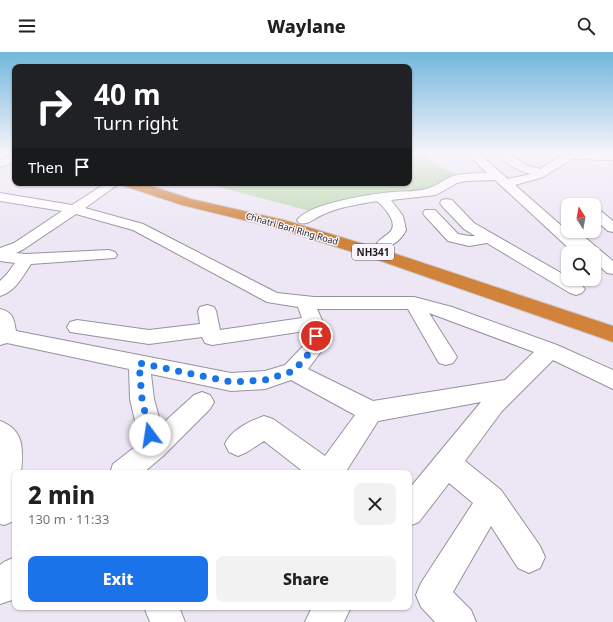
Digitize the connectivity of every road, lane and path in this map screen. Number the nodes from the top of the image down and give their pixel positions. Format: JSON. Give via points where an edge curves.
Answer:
{"nodes":[{"id":1,"x":459,"y":179,"type":"edge"},
{"id":2,"x":499,"y":179,"type":"edge"},
{"id":3,"x":508,"y":179,"type":"edge"},
{"id":4,"x":527,"y":179,"type":"edge"},
{"id":5,"x":512,"y":182,"type":"junction"},
{"id":6,"x":109,"y":186,"type":"edge"},
{"id":7,"x":138,"y":186,"type":"edge"},
{"id":8,"x":159,"y":186,"type":"edge"},
{"id":9,"x":0,"y":197,"type":"edge"},
{"id":10,"x":381,"y":197,"type":"junction"},
{"id":11,"x":448,"y":203,"type":"dead end"},
{"id":12,"x":73,"y":209,"type":"junction"},
{"id":13,"x":430,"y":213,"type":"dead end"},
{"id":14,"x":601,"y":218,"type":"edge"},
{"id":15,"x":304,"y":220,"type":"dead end"},
{"id":16,"x":561,"y":224,"type":"edge"},
{"id":17,"x":613,"y":228,"type":"edge"},
{"id":18,"x":489,"y":238,"type":"junction"},
{"id":19,"x":577,"y":238,"type":"edge"},
{"id":20,"x":385,"y":243,"type":"dead end"},
{"id":21,"x":575,"y":246,"type":"edge"},
{"id":22,"x":0,"y":255,"type":"edge"},
{"id":23,"x":109,"y":255,"type":"dead end"},
{"id":24,"x":26,"y":259,"type":"junction"},
{"id":25,"x":601,"y":268,"type":"edge"},
{"id":26,"x":613,"y":269,"type":"edge"},
{"id":27,"x":613,"y":279,"type":"edge"},
{"id":28,"x":0,"y":290,"type":"edge"},
{"id":29,"x":559,"y":299,"type":"dead end"},
{"id":30,"x":305,"y":302,"type":"junction"},
{"id":31,"x":414,"y":303,"type":"junction"},
{"id":32,"x":0,"y":315,"type":"edge"},
{"id":33,"x":314,"y":323,"type":"junction"},
{"id":34,"x":613,"y":325,"type":"edge"},
{"id":35,"x":77,"y":328,"type":"dead end"},
{"id":36,"x":613,"y":334,"type":"edge"},
{"id":37,"x":4,"y":337,"type":"edge"},
{"id":38,"x":550,"y":350,"type":"junction"},
{"id":39,"x":446,"y":357,"type":"dead end"},
{"id":40,"x":139,"y":363,"type":"junction"},
{"id":41,"x":294,"y":371,"type":"junction"},
{"id":42,"x":613,"y":380,"type":"edge"},
{"id":43,"x":509,"y":388,"type":"junction"},
{"id":44,"x":202,"y":402,"type":"dead end"},
{"id":45,"x":371,"y":412,"type":"junction"},
{"id":46,"x":0,"y":432,"type":"edge"},
{"id":47,"x":238,"y":444,"type":"dead end"},
{"id":48,"x":154,"y":448,"type":"junction"},
{"id":49,"x":447,"y":464,"type":"junction"},
{"id":50,"x":127,"y":470,"type":"edge"},
{"id":51,"x":320,"y":470,"type":"edge"},
{"id":52,"x":322,"y":470,"type":"edge"},
{"id":53,"x":491,"y":500,"type":"junction"},
{"id":54,"x":412,"y":508,"type":"edge"},
{"id":55,"x":6,"y":510,"type":"edge"},
{"id":56,"x":529,"y":557,"type":"dead end"},
{"id":57,"x":12,"y":576,"type":"edge"},
{"id":58,"x":0,"y":588,"type":"edge"},
{"id":59,"x":162,"y":610,"type":"edge"},
{"id":60,"x":332,"y":610,"type":"edge"},
{"id":61,"x":168,"y":622,"type":"edge"},
{"id":62,"x":322,"y":622,"type":"edge"},
{"id":63,"x":459,"y":622,"type":"edge"}],
"edges":[{"from":1,"to":10,"type":"street","via":[[432,192]]},
{"from":2,"to":21,"type":"street"},
{"from":3,"to":5,"type":"street"},
{"from":4,"to":5,"type":"street"},
{"from":5,"to":16,"type":"street"},
{"from":6,"to":12,"type":"street"},
{"from":7,"to":36,"type":"highway","name":"Chhatri Bari Ring Road","number":"NH341","via":[[187,202],[278,223],[369,251]]},
{"from":8,"to":34,"type":"highway","name":"Chhatri Bari Ring Road","number":"NH341","via":[[284,218],[390,250]]},
{"from":9,"to":12,"type":"street"},
{"from":10,"to":15,"type":"street","via":[[343,204],[317,212]]},
{"from":10,"to":20,"type":"street","via":[[395,214],[399,229]]},
{"from":11,"to":18,"type":"street","via":[[469,226]]},
{"from":12,"to":22,"type":"street","via":[[19,246]]},
{"from":12,"to":30,"type":"street","via":[[138,227],[273,298]]},
{"from":13,"to":18,"type":"street","via":[[453,238],[451,247],[476,253],[477,246],[469,241]]},
{"from":14,"to":17,"type":"street"},
{"from":18,"to":29,"type":"street","via":[[576,289]]},
{"from":19,"to":26,"type":"street"},
{"from":22,"to":24,"type":"street"},
{"from":23,"to":24,"type":"street"},
{"from":24,"to":28,"type":"street","via":[[13,278]]},
{"from":25,"to":27,"type":"street"},
{"from":30,"to":31,"type":"street"},
{"from":30,"to":33,"type":"street"},
{"from":31,"to":38,"type":"street","via":[[445,311]]},
{"from":31,"to":39,"type":"street"},
{"from":32,"to":37,"type":"street","via":[[5,319]]},
{"from":33,"to":35,"type":"street","via":[[212,338],[209,320],[149,337]]},
{"from":33,"to":41,"type":"street","via":[[316,345]]},
{"from":37,"to":40,"type":"street"},
{"from":38,"to":42,"type":"street"},
{"from":38,"to":43,"type":"street"},
{"from":40,"to":41,"type":"street","via":[[231,382],[265,380]]},
{"from":40,"to":48,"type":"street","via":[[142,399]]},
{"from":41,"to":45,"type":"street"},
{"from":43,"to":45,"type":"street"},
{"from":43,"to":49,"type":"street"},
{"from":44,"to":48,"type":"street"},
{"from":45,"to":52,"type":"street"},
{"from":46,"to":55,"type":"street","via":[[9,443],[10,451]]},
{"from":47,"to":51,"type":"street","via":[[264,426]]},
{"from":48,"to":50,"type":"street"},
{"from":49,"to":53,"type":"street"},
{"from":49,"to":54,"type":"street"},
{"from":53,"to":56,"type":"street"},
{"from":53,"to":63,"type":"street","via":[[433,595]]},
{"from":57,"to":58,"type":"street"},
{"from":59,"to":61,"type":"street"},
{"from":60,"to":62,"type":"street"}]}
